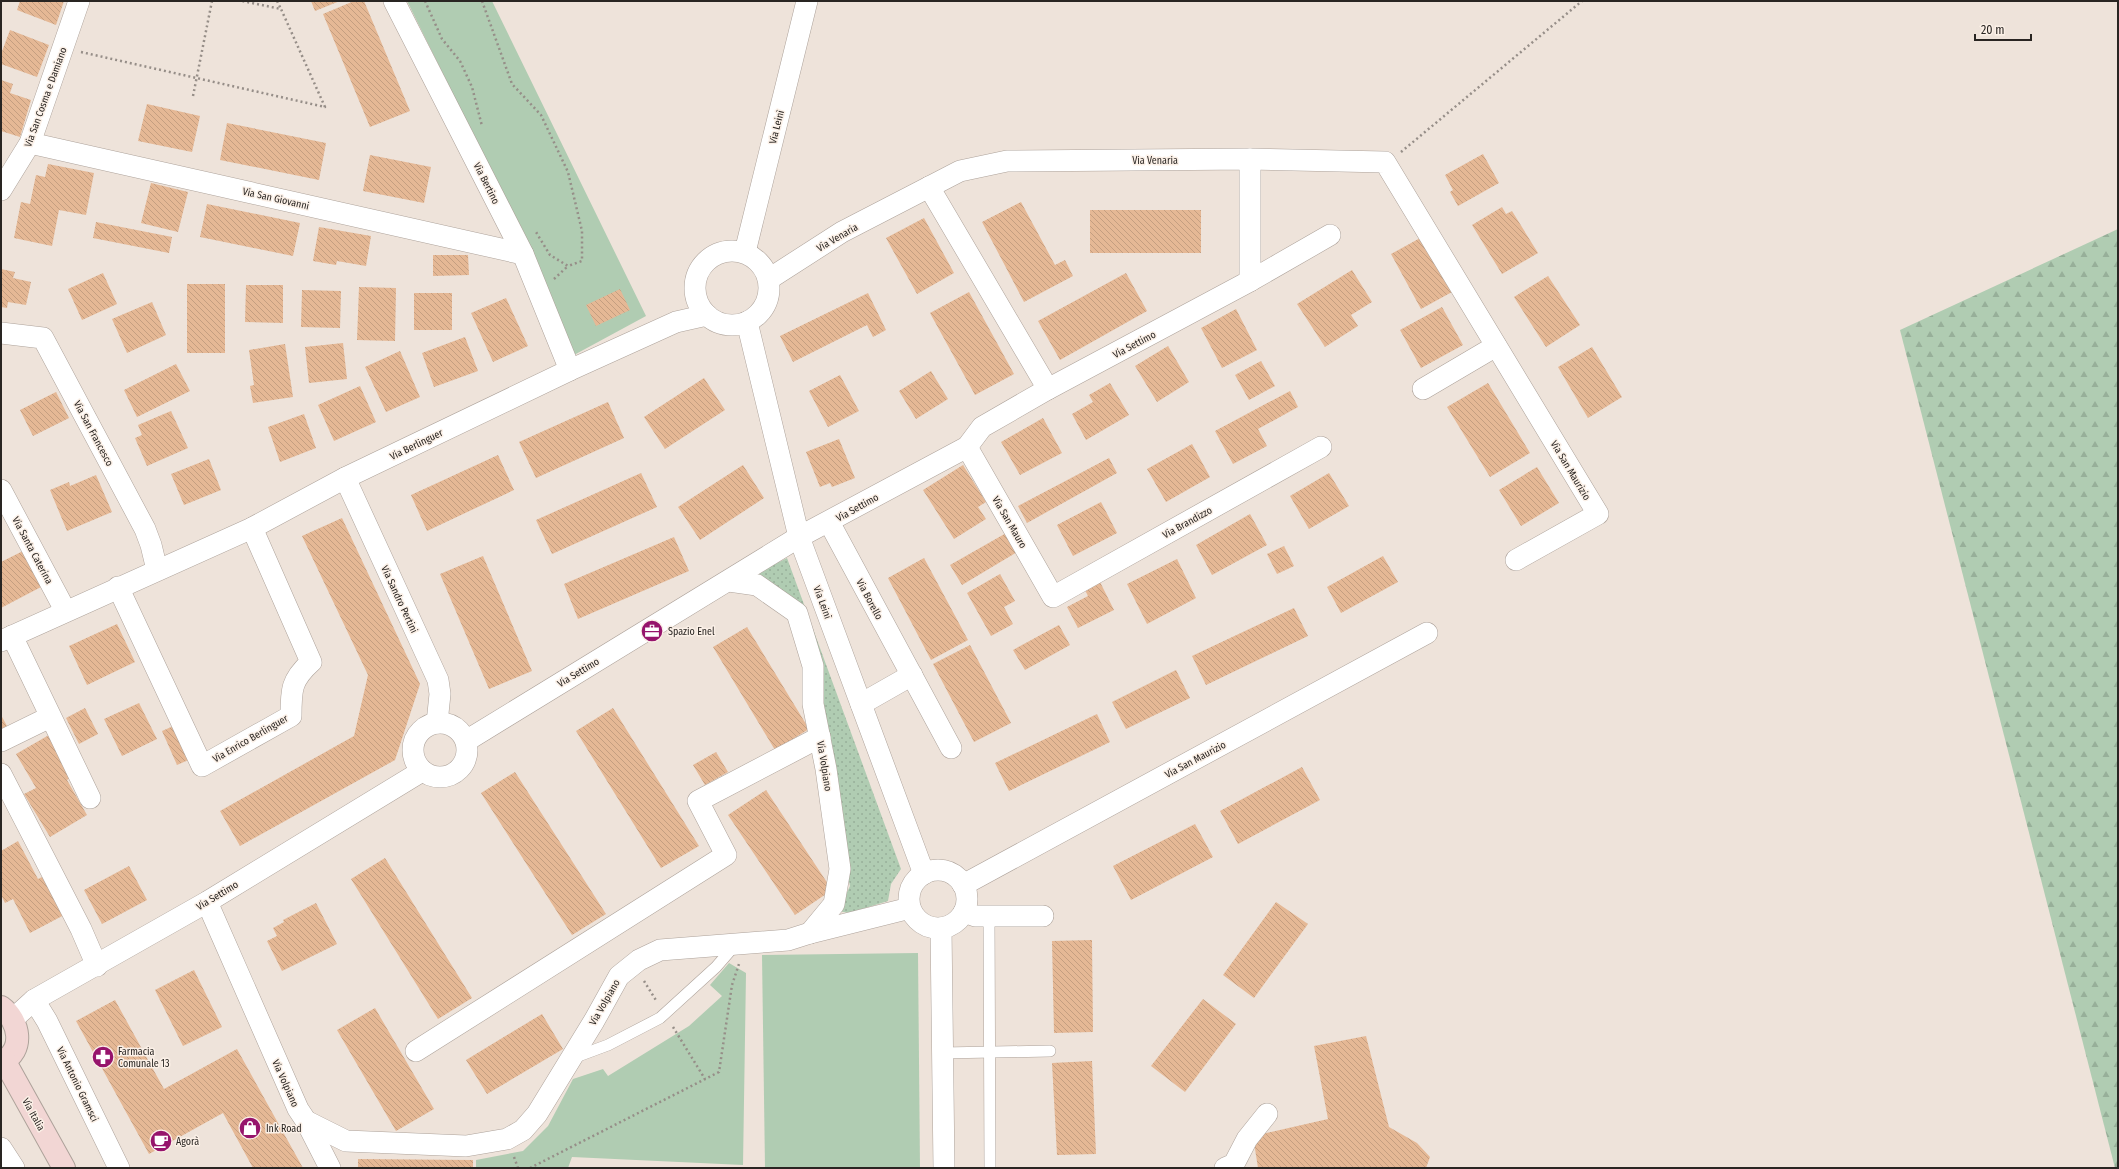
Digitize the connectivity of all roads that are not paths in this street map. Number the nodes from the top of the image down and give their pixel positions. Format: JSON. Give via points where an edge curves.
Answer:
{"nodes":[{"id":1,"x":79,"y":1,"type":"edge"},
{"id":2,"x":394,"y":1,"type":"edge"},
{"id":3,"x":807,"y":1,"type":"edge"},
{"id":4,"x":30,"y":143,"type":"junction"},
{"id":5,"x":1250,"y":159,"type":"junction"},
{"id":6,"x":1385,"y":162,"type":"joint"},
{"id":7,"x":929,"y":187,"type":"junction"},
{"id":8,"x":1,"y":190,"type":"edge"},
{"id":9,"x":1330,"y":235,"type":"dead end"},
{"id":10,"x":745,"y":252,"type":"junction"},
{"id":11,"x":522,"y":254,"type":"junction"},
{"id":12,"x":769,"y":279,"type":"junction"},
{"id":13,"x":1250,"y":281,"type":"junction"},
{"id":14,"x":702,"y":307,"type":"junction"},
{"id":15,"x":747,"y":322,"type":"junction"},
{"id":16,"x":1,"y":333,"type":"edge"},
{"id":17,"x":1496,"y":346,"type":"junction"},
{"id":18,"x":570,"y":370,"type":"junction"},
{"id":19,"x":1048,"y":389,"type":"junction"},
{"id":20,"x":1423,"y":389,"type":"dead end"},
{"id":21,"x":966,"y":447,"type":"junction"},
{"id":22,"x":1321,"y":447,"type":"dead end"},
{"id":23,"x":345,"y":478,"type":"junction"},
{"id":24,"x":1,"y":490,"type":"edge"},
{"id":25,"x":829,"y":522,"type":"junction"},
{"id":26,"x":252,"y":528,"type":"junction"},
{"id":27,"x":799,"y":537,"type":"junction"},
{"id":28,"x":1516,"y":560,"type":"dead end"},
{"id":29,"x":156,"y":570,"type":"junction"},
{"id":30,"x":729,"y":581,"type":"junction"},
{"id":31,"x":118,"y":587,"type":"junction"},
{"id":32,"x":1053,"y":597,"type":"joint"},
{"id":33,"x":66,"y":610,"type":"junction"},
{"id":34,"x":1427,"y":633,"type":"dead end"},
{"id":35,"x":6,"y":638,"type":"edge"},
{"id":36,"x":912,"y":675,"type":"junction"},
{"id":37,"x":861,"y":704,"type":"junction"},
{"id":38,"x":50,"y":716,"type":"junction"},
{"id":39,"x":437,"y":723,"type":"junction"},
{"id":40,"x":820,"y":737,"type":"junction"},
{"id":41,"x":1,"y":741,"type":"edge"},
{"id":42,"x":466,"y":741,"type":"junction"},
{"id":43,"x":951,"y":748,"type":"dead end"},
{"id":44,"x":422,"y":771,"type":"junction"},
{"id":45,"x":1,"y":774,"type":"edge"},
{"id":46,"x":90,"y":798,"type":"dead end"},
{"id":47,"x":924,"y":874,"type":"junction"},
{"id":48,"x":963,"y":885,"type":"junction"},
{"id":49,"x":207,"y":902,"type":"junction"},
{"id":50,"x":910,"y":908,"type":"junction"},
{"id":51,"x":964,"y":912,"type":"junction"},
{"id":52,"x":989,"y":916,"type":"junction"},
{"id":53,"x":1043,"y":916,"type":"dead end"},
{"id":54,"x":941,"y":928,"type":"junction"},
{"id":55,"x":810,"y":933,"type":"junction"},
{"id":56,"x":741,"y":944,"type":"junction"},
{"id":57,"x":97,"y":966,"type":"junction"},
{"id":58,"x":34,"y":1000,"type":"junction"},
{"id":59,"x":7,"y":1013,"type":"edge"},
{"id":60,"x":416,"y":1051,"type":"dead end"},
{"id":61,"x":1050,"y":1051,"type":"dead end"},
{"id":62,"x":944,"y":1053,"type":"junction"},
{"id":63,"x":990,"y":1053,"type":"junction"},
{"id":64,"x":570,"y":1059,"type":"junction"},
{"id":65,"x":2,"y":1061,"type":"edge"},
{"id":66,"x":1267,"y":1114,"type":"dead end"},
{"id":67,"x":306,"y":1121,"type":"junction"},
{"id":68,"x":1,"y":1148,"type":"edge"},
{"id":69,"x":14,"y":1168,"type":"edge"},
{"id":70,"x":64,"y":1168,"type":"edge"},
{"id":71,"x":119,"y":1168,"type":"edge"},
{"id":72,"x":330,"y":1168,"type":"edge"},
{"id":73,"x":944,"y":1168,"type":"edge"},
{"id":74,"x":990,"y":1168,"type":"edge"},
{"id":75,"x":1226,"y":1168,"type":"edge"}],
"edges":[{"from":1,"to":4,"type":"street","name":"Via San Cosma e Damiano"},
{"from":2,"to":11,"type":"street","name":"Via Bertino"},
{"from":3,"to":10,"type":"street","name":"Via Leinì"},
{"from":4,"to":8,"type":"street","name":"Via San Cosma e Damiano"},
{"from":4,"to":11,"type":"street","name":"Via San Giovanni"},
{"from":5,"to":6,"type":"street","name":"Via Venaria"},
{"from":5,"to":7,"type":"street","name":"Via Venaria","via":[[1007,161],[960,171]]},
{"from":5,"to":13,"type":"street"},
{"from":6,"to":17,"type":"street","name":"Via San Maurizio"},
{"from":7,"to":12,"type":"street","name":"Via Venaria","via":[[842,232]]},
{"from":7,"to":19,"type":"street"},
{"from":9,"to":13,"type":"street","name":"Via Settimo"},
{"from":10,"to":12,"type":"street","via":[[756,258]]},
{"from":10,"to":14,"type":"street","via":[[722,252],[702,265],[695,287]]},
{"from":11,"to":18,"type":"street","name":"Via Bertino"},
{"from":12,"to":15,"type":"street","via":[[770,289],[763,309]]},
{"from":13,"to":19,"type":"street","name":"Via Settimo"},
{"from":14,"to":15,"type":"street","via":[[716,321],[726,324]]},
{"from":14,"to":18,"type":"street","name":"Via Berlinguer","via":[[676,322]]},
{"from":15,"to":27,"type":"street","name":"Via Leinì"},
{"from":16,"to":29,"type":"street","name":"Via San Francesco","via":[[43,338],[145,529]]},
{"from":17,"to":20,"type":"street"},
{"from":17,"to":28,"type":"street","name":"Via San Maurizio","via":[[1598,514]]},
{"from":18,"to":23,"type":"street","name":"Via Berlinguer"},
{"from":19,"to":21,"type":"street","name":"Via Settimo","via":[[982,427]]},
{"from":21,"to":25,"type":"street","name":"Via Settimo"},
{"from":21,"to":32,"type":"street","name":"Via San Mauro"},
{"from":22,"to":32,"type":"street","name":"Via Brandizzo"},
{"from":23,"to":26,"type":"street","name":"Via Berlinguer"},
{"from":23,"to":39,"type":"street","name":"Via Sandro Pertini","via":[[438,680],[440,694]]},
{"from":24,"to":33,"type":"street","name":"Via Santa Caterina"},
{"from":25,"to":27,"type":"street","name":"Via Settimo"},
{"from":25,"to":36,"type":"street","name":"Via Borello"},
{"from":26,"to":29,"type":"street","name":"Via Berlinguer"},
{"from":26,"to":31,"type":"street","name":"Via Enrico Berlinguer","via":[[311,662],[299,673],[291,689],[291,716],[202,766]]},
{"from":27,"to":30,"type":"street","name":"Via Settimo"},
{"from":27,"to":37,"type":"street","name":"Via Leinì"},
{"from":29,"to":31,"type":"street"},
{"from":30,"to":40,"type":"street","name":"Via Volpiano","via":[[757,585],[797,614],[813,666],[813,704]]},
{"from":30,"to":42,"type":"street","name":"Via Settimo"},
{"from":31,"to":33,"type":"street"},
{"from":33,"to":35,"type":"street"},
{"from":34,"to":48,"type":"street","name":"Via San Maurizio"},
{"from":35,"to":38,"type":"street"},
{"from":36,"to":37,"type":"street"},
{"from":36,"to":43,"type":"street","name":"Via Borello"},
{"from":37,"to":47,"type":"street","name":"Via Leinì"},
{"from":38,"to":41,"type":"street"},
{"from":38,"to":46,"type":"street"},
{"from":39,"to":42,"type":"street","via":[[455,727]]},
{"from":39,"to":44,"type":"street","via":[[421,730],[414,742],[413,755]]},
{"from":40,"to":55,"type":"street","name":"Via Volpiano","via":[[840,869],[834,904]]},
{"from":40,"to":60,"type":"street","via":[[698,801],[726,855]]},
{"from":42,"to":44,"type":"street","via":[[466,758],[455,773],[438,778]]},
{"from":44,"to":49,"type":"street","name":"Via Settimo"},
{"from":45,"to":57,"type":"street"},
{"from":47,"to":48,"type":"street","via":[[941,870],[957,878]]},
{"from":47,"to":50,"type":"street","via":[[911,888]]},
{"from":48,"to":51,"type":"street","via":[[966,893]]},
{"from":49,"to":57,"type":"street","name":"Via Settimo"},
{"from":49,"to":67,"type":"street","name":"Via Volpiano","via":[[298,1110]]},
{"from":50,"to":54,"type":"street","via":[[922,923]]},
{"from":50,"to":55,"type":"street"},
{"from":51,"to":52,"type":"street","via":[[975,916]]},
{"from":51,"to":54,"type":"street","via":[[950,925]]},
{"from":52,"to":53,"type":"street"},
{"from":52,"to":63,"type":"lane"},
{"from":54,"to":62,"type":"street"},
{"from":55,"to":56,"type":"street","name":"Via Volpiano","via":[[788,940]]},
{"from":56,"to":64,"type":"lane","via":[[660,1018],[608,1045]]},
{"from":56,"to":64,"type":"street","name":"Via Volpiano","via":[[660,950],[639,960],[619,976]]},
{"from":57,"to":58,"type":"street","name":"Via Settimo"},
{"from":58,"to":59,"type":"street","name":"Via Settimo"},
{"from":58,"to":71,"type":"street","name":"Via Antonio Gramsci","via":[[47,1021]]},
{"from":59,"to":65,"type":"street","via":[[17,1032],[16,1046]]},
{"from":61,"to":63,"type":"lane"},
{"from":62,"to":63,"type":"lane"},
{"from":62,"to":73,"type":"street"},
{"from":63,"to":74,"type":"lane"},
{"from":64,"to":67,"type":"street","name":"Via Volpiano","via":[[537,1114],[523,1130],[507,1139],[492,1143],[466,1146],[346,1141]]},
{"from":65,"to":70,"type":"street","name":"Via Italia"},
{"from":66,"to":75,"type":"street","via":[[1246,1139],[1234,1164]]},
{"from":67,"to":72,"type":"street"},
{"from":68,"to":69,"type":"street"}]}
